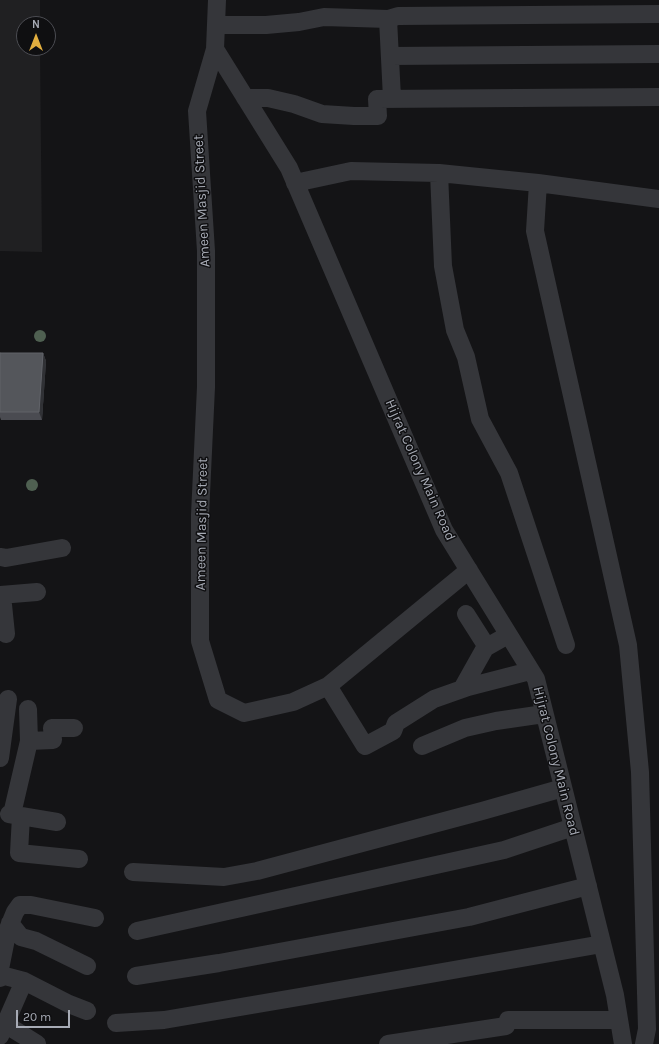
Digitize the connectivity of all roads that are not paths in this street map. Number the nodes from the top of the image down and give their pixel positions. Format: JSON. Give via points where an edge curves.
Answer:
{"nodes":[{"id":1,"x":217,"y":0,"type":"edge"},
{"id":2,"x":659,"y":14,"type":"edge"},
{"id":3,"x":388,"y":20,"type":"junction"},
{"id":4,"x":216,"y":25,"type":"junction"},
{"id":5,"x":215,"y":49,"type":"junction"},
{"id":6,"x":659,"y":54,"type":"edge"},
{"id":7,"x":390,"y":56,"type":"junction"},
{"id":8,"x":659,"y":97,"type":"edge"},
{"id":9,"x":245,"y":98,"type":"junction"},
{"id":10,"x":392,"y":98,"type":"junction"},
{"id":11,"x":439,"y":173,"type":"junction"},
{"id":12,"x":295,"y":184,"type":"junction"},
{"id":13,"x":538,"y":184,"type":"junction"},
{"id":14,"x":659,"y":199,"type":"edge"},
{"id":15,"x":62,"y":548,"type":"dead end"},
{"id":16,"x":0,"y":557,"type":"edge"},
{"id":17,"x":469,"y":570,"type":"junction"},
{"id":18,"x":37,"y":592,"type":"dead end"},
{"id":19,"x":1,"y":595,"type":"edge"},
{"id":20,"x":466,"y":614,"type":"dead end"},
{"id":21,"x":6,"y":634,"type":"dead end"},
{"id":22,"x":508,"y":635,"type":"junction"},
{"id":23,"x":566,"y":645,"type":"dead end"},
{"id":24,"x":487,"y":647,"type":"junction"},
{"id":25,"x":530,"y":671,"type":"junction"},
{"id":26,"x":328,"y":686,"type":"junction"},
{"id":27,"x":462,"y":689,"type":"junction"},
{"id":28,"x":8,"y":699,"type":"dead end"},
{"id":29,"x":28,"y":709,"type":"dead end"},
{"id":30,"x":544,"y":714,"type":"junction"},
{"id":31,"x":74,"y":728,"type":"dead end"},
{"id":32,"x":29,"y":741,"type":"junction"},
{"id":33,"x":422,"y":746,"type":"dead end"},
{"id":34,"x":0,"y":758,"type":"edge"},
{"id":35,"x":563,"y":788,"type":"junction"},
{"id":36,"x":11,"y":814,"type":"edge"},
{"id":37,"x":58,"y":822,"type":"dead end"},
{"id":38,"x":573,"y":827,"type":"junction"},
{"id":39,"x":79,"y":859,"type":"dead end"},
{"id":40,"x":133,"y":872,"type":"dead end"},
{"id":41,"x":588,"y":886,"type":"junction"},
{"id":42,"x":95,"y":918,"type":"dead end"},
{"id":43,"x":6,"y":926,"type":"edge"},
{"id":44,"x":137,"y":931,"type":"dead end"},
{"id":45,"x":602,"y":944,"type":"junction"},
{"id":46,"x":87,"y":966,"type":"dead end"},
{"id":47,"x":0,"y":969,"type":"edge"},
{"id":48,"x":136,"y":976,"type":"dead end"},
{"id":49,"x":0,"y":978,"type":"edge"},
{"id":50,"x":24,"y":980,"type":"junction"},
{"id":51,"x":86,"y":1011,"type":"dead end"},
{"id":52,"x":619,"y":1020,"type":"junction"},
{"id":53,"x":116,"y":1023,"type":"dead end"},
{"id":54,"x":3,"y":1030,"type":"edge"},
{"id":55,"x":37,"y":1044,"type":"edge"},
{"id":56,"x":388,"y":1044,"type":"edge"},
{"id":57,"x":623,"y":1044,"type":"edge"},
{"id":58,"x":644,"y":1044,"type":"edge"}],
"edges":[{"from":1,"to":4,"type":"street"},
{"from":2,"to":3,"type":"street","via":[[398,16]]},
{"from":3,"to":4,"type":"street","via":[[324,17],[266,25]]},
{"from":3,"to":7,"type":"street"},
{"from":4,"to":5,"type":"street"},
{"from":5,"to":9,"type":"street","name":"Hijrat Colony Main Road"},
{"from":5,"to":26,"type":"street","name":"Ameen Masjid Street","via":[[197,111],[206,251],[206,387],[200,516],[200,641],[218,700],[244,713],[293,702]]},
{"from":6,"to":7,"type":"street"},
{"from":7,"to":10,"type":"street"},
{"from":8,"to":10,"type":"street"},
{"from":9,"to":10,"type":"street","via":[[268,98],[322,114],[354,116],[378,116],[377,99]]},
{"from":9,"to":12,"type":"street","name":"Hijrat Colony Main Road","via":[[289,168]]},
{"from":11,"to":12,"type":"street","via":[[350,172]]},
{"from":11,"to":13,"type":"street"},
{"from":11,"to":23,"type":"street","via":[[443,266],[455,330],[466,357],[480,419],[509,473]]},
{"from":12,"to":17,"type":"street","name":"Hijrat Colony Main Road","via":[[444,530]]},
{"from":13,"to":14,"type":"street"},
{"from":13,"to":58,"type":"street","via":[[535,231],[628,645],[640,772],[647,1030]]},
{"from":15,"to":16,"type":"street"},
{"from":17,"to":22,"type":"street","name":"Hijrat Colony Main Road"},
{"from":17,"to":26,"type":"street","name":"Ameen Masjid Street"},
{"from":18,"to":19,"type":"street"},
{"from":19,"to":21,"type":"street"},
{"from":20,"to":24,"type":"street"},
{"from":22,"to":24,"type":"street"},
{"from":22,"to":25,"type":"street","name":"Hijrat Colony Main Road"},
{"from":24,"to":27,"type":"street"},
{"from":25,"to":27,"type":"street"},
{"from":25,"to":30,"type":"street","name":"Hijrat Colony Main Road","via":[[536,679]]},
{"from":26,"to":27,"type":"street","via":[[365,746],[393,731],[396,723],[434,699]]},
{"from":28,"to":34,"type":"street"},
{"from":29,"to":32,"type":"street"},
{"from":30,"to":33,"type":"street","via":[[465,728]]},
{"from":30,"to":35,"type":"street","name":"Hijrat Colony Main Road"},
{"from":31,"to":32,"type":"street","via":[[52,728],[53,740]]},
{"from":32,"to":36,"type":"street"},
{"from":35,"to":38,"type":"street","name":"Hijrat Colony Main Road"},
{"from":35,"to":40,"type":"street","via":[[257,871],[224,877]]},
{"from":36,"to":37,"type":"street"},
{"from":36,"to":39,"type":"street","via":[[19,853]]},
{"from":38,"to":41,"type":"street","name":"Hijrat Colony Main Road"},
{"from":38,"to":44,"type":"street","via":[[504,850]]},
{"from":41,"to":45,"type":"street","name":"Hijrat Colony Main Road"},
{"from":41,"to":48,"type":"street","via":[[469,917]]},
{"from":42,"to":43,"type":"street","via":[[20,905]]},
{"from":43,"to":46,"type":"street","via":[[21,937],[36,941]]},
{"from":43,"to":47,"type":"street"},
{"from":45,"to":52,"type":"street","name":"Hijrat Colony Main Road"},
{"from":45,"to":53,"type":"street","via":[[164,1020]]},
{"from":49,"to":50,"type":"street","via":[[5,976]]},
{"from":50,"to":51,"type":"street"},
{"from":50,"to":54,"type":"street"},
{"from":52,"to":56,"type":"street","via":[[508,1020],[506,1026]]},
{"from":52,"to":57,"type":"street","name":"Hijrat Colony Main Road"},
{"from":54,"to":55,"type":"street"}]}
